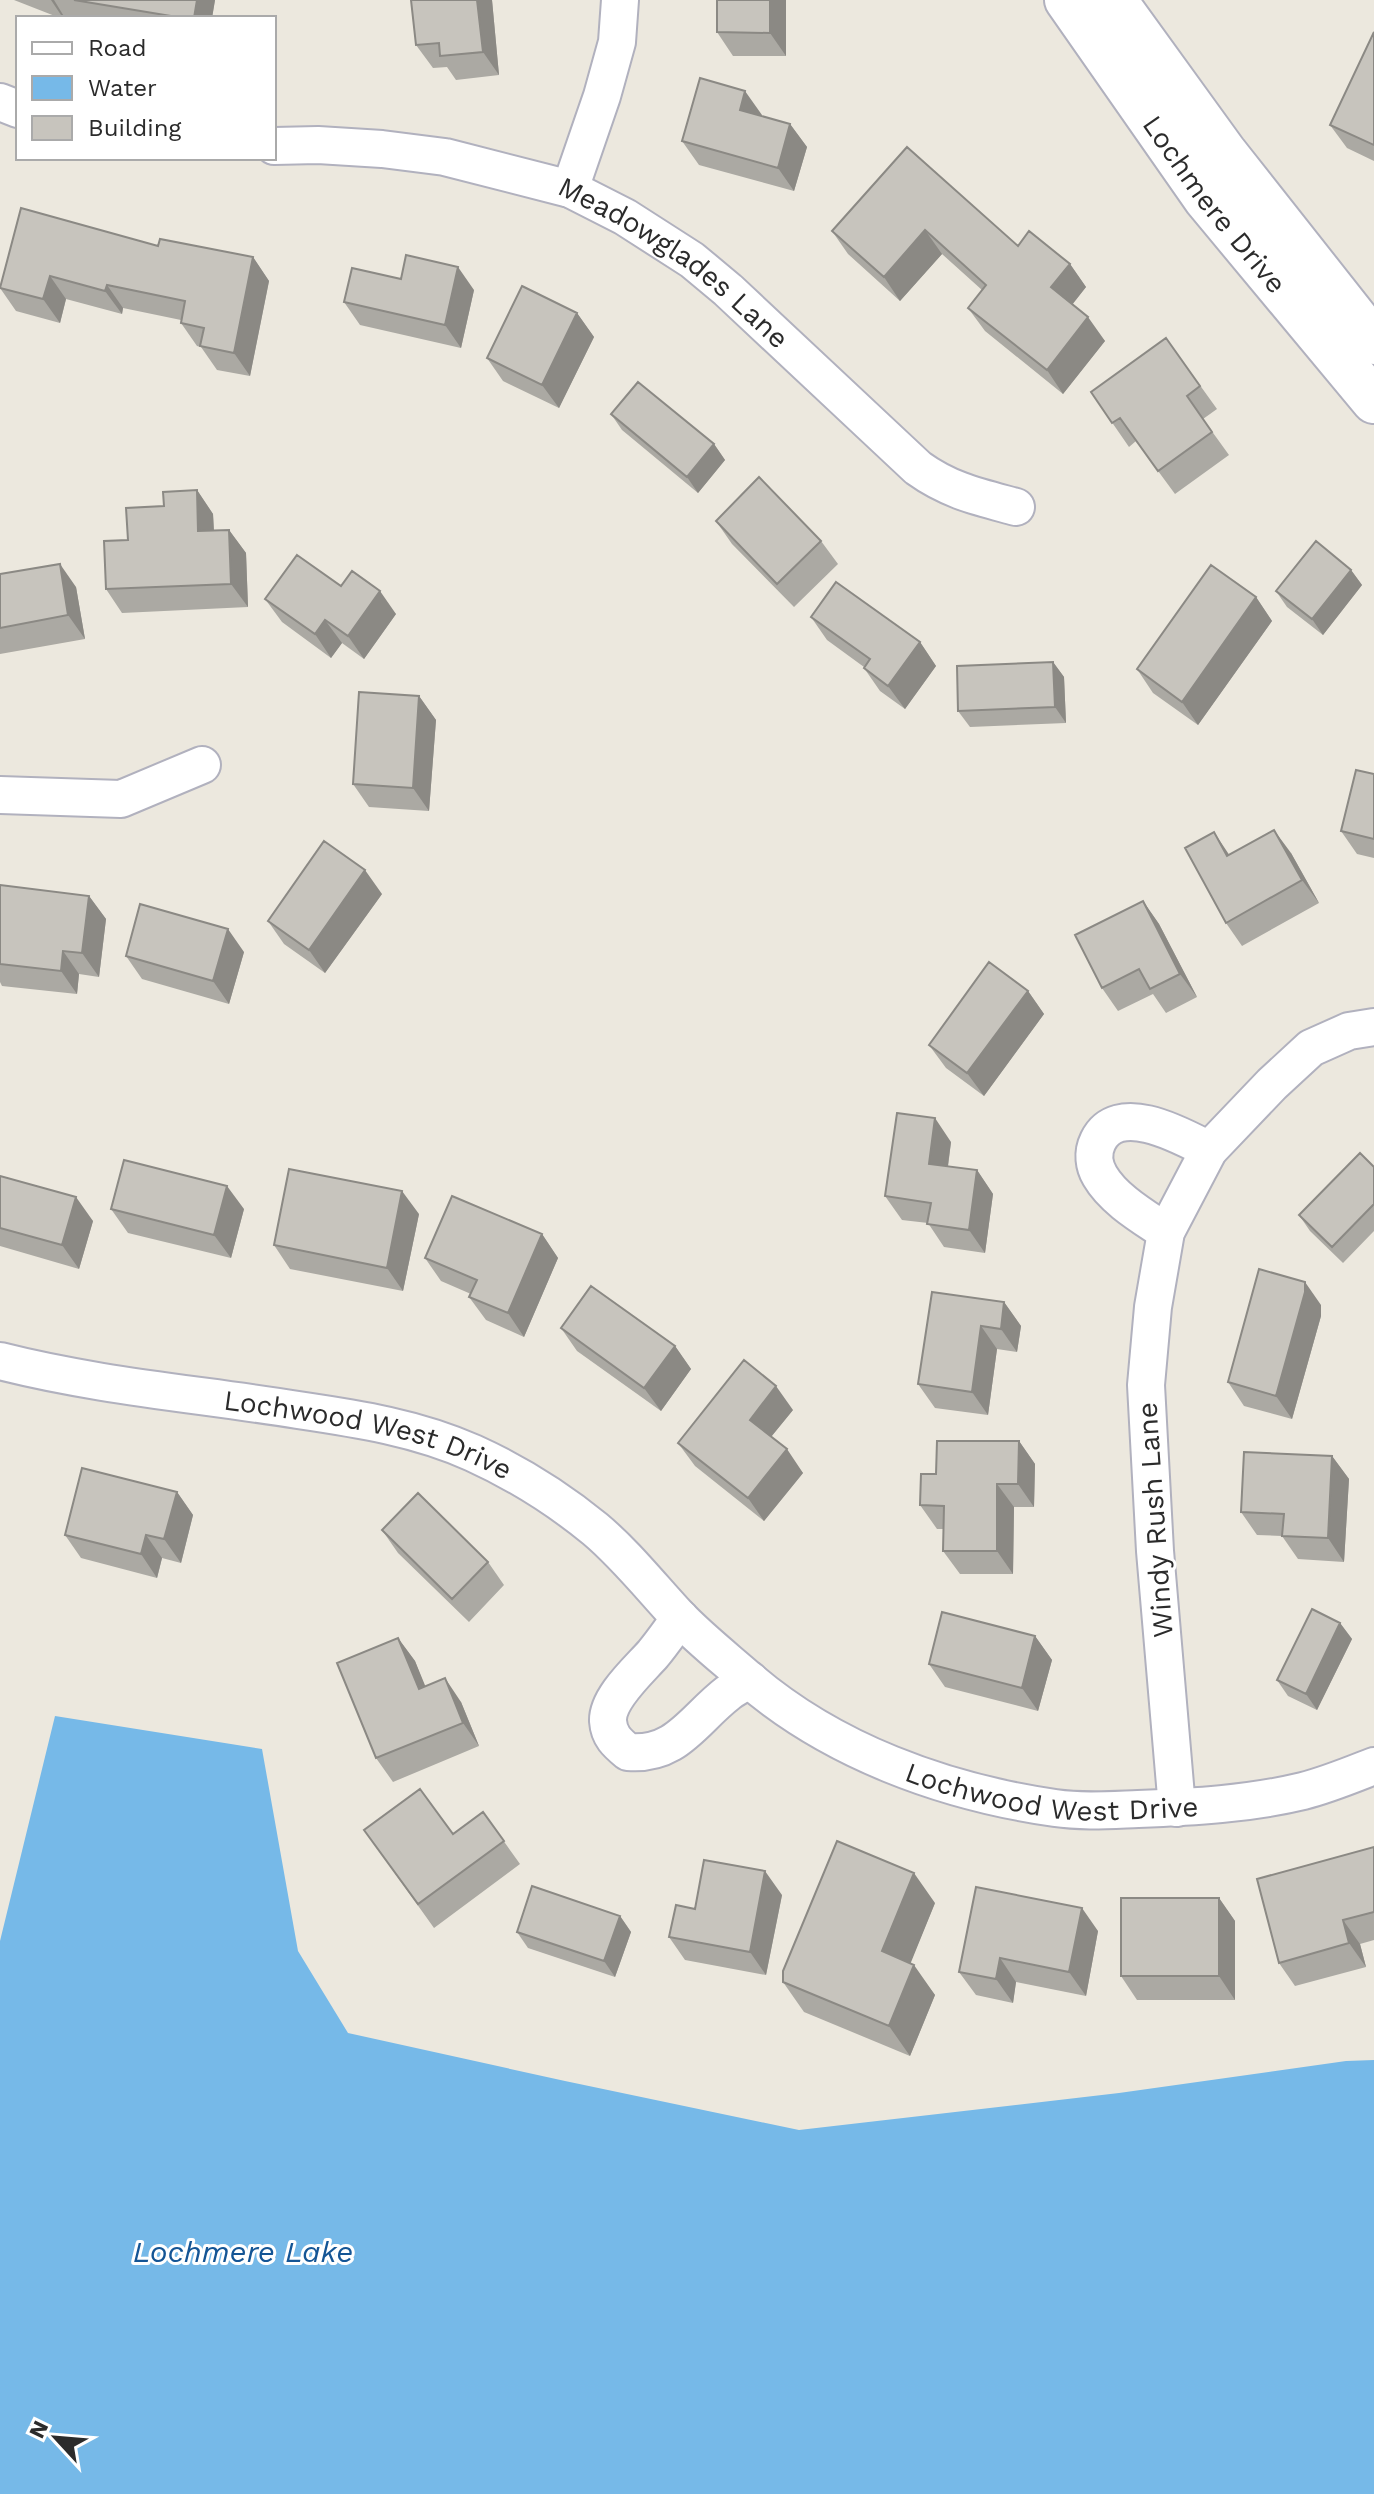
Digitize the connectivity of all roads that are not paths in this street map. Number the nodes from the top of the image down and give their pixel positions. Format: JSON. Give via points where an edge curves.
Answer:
{"nodes":[{"id":1,"x":620,"y":0,"type":"edge"},
{"id":2,"x":1067,"y":0,"type":"edge"},
{"id":3,"x":1114,"y":0,"type":"edge"},
{"id":4,"x":276,"y":146,"type":"edge"},
{"id":5,"x":570,"y":189,"type":"junction"},
{"id":6,"x":1356,"y":327,"type":"edge"},
{"id":7,"x":1374,"y":401,"type":"edge"},
{"id":8,"x":1016,"y":507,"type":"dead end"},
{"id":9,"x":202,"y":765,"type":"dead end"},
{"id":10,"x":0,"y":795,"type":"edge"},
{"id":11,"x":1374,"y":1027,"type":"edge"},
{"id":12,"x":1209,"y":1150,"type":"junction"},
{"id":13,"x":1166,"y":1232,"type":"junction"},
{"id":14,"x":0,"y":1361,"type":"edge"},
{"id":15,"x":680,"y":1618,"type":"junction"},
{"id":16,"x":750,"y":1680,"type":"junction"},
{"id":17,"x":1374,"y":1766,"type":"edge"},
{"id":18,"x":1177,"y":1808,"type":"junction"}],
"edges":[{"from":1,"to":5,"type":"street","via":[[617,42]]},
{"from":2,"to":6,"type":"street","name":"Lochmere Drive","via":[[1206,199]]},
{"from":3,"to":6,"type":"street","name":"Lochmere Drive"},
{"from":4,"to":5,"type":"street","name":"Meadowglades Lane","via":[[445,157]]},
{"from":5,"to":8,"type":"street","name":"Meadowglades Lane","via":[[692,260],[918,468],[960,493]]},
{"from":6,"to":7,"type":"street","name":"Lochmere Drive"},
{"from":9,"to":10,"type":"street","via":[[121,799]]},
{"from":11,"to":12,"type":"street","name":"Windy Rush Lane","via":[[1349,1031],[1311,1048]]},
{"from":12,"to":13,"type":"street","name":"Windy Rush Lane"},
{"from":12,"to":13,"type":"street","via":[[1169,1130],[1127,1122],[1098,1139],[1094,1164],[1102,1180]]},
{"from":13,"to":18,"type":"street","name":"Windy Rush Lane","via":[[1146,1385]]},
{"from":14,"to":15,"type":"street","name":"Lochwood West Drive","via":[[114,1385],[352,1418],[428,1434],[515,1473],[555,1499],[598,1531]]},
{"from":15,"to":16,"type":"street","name":"Lochwood West Drive"},
{"from":15,"to":16,"type":"street","via":[[610,1708],[613,1739],[628,1752],[655,1751]]},
{"from":16,"to":18,"type":"street","name":"Lochwood West Drive","via":[[842,1741],[936,1781],[1059,1808]]},
{"from":17,"to":18,"type":"street","name":"Lochwood West Drive","via":[[1305,1790]]}]}
